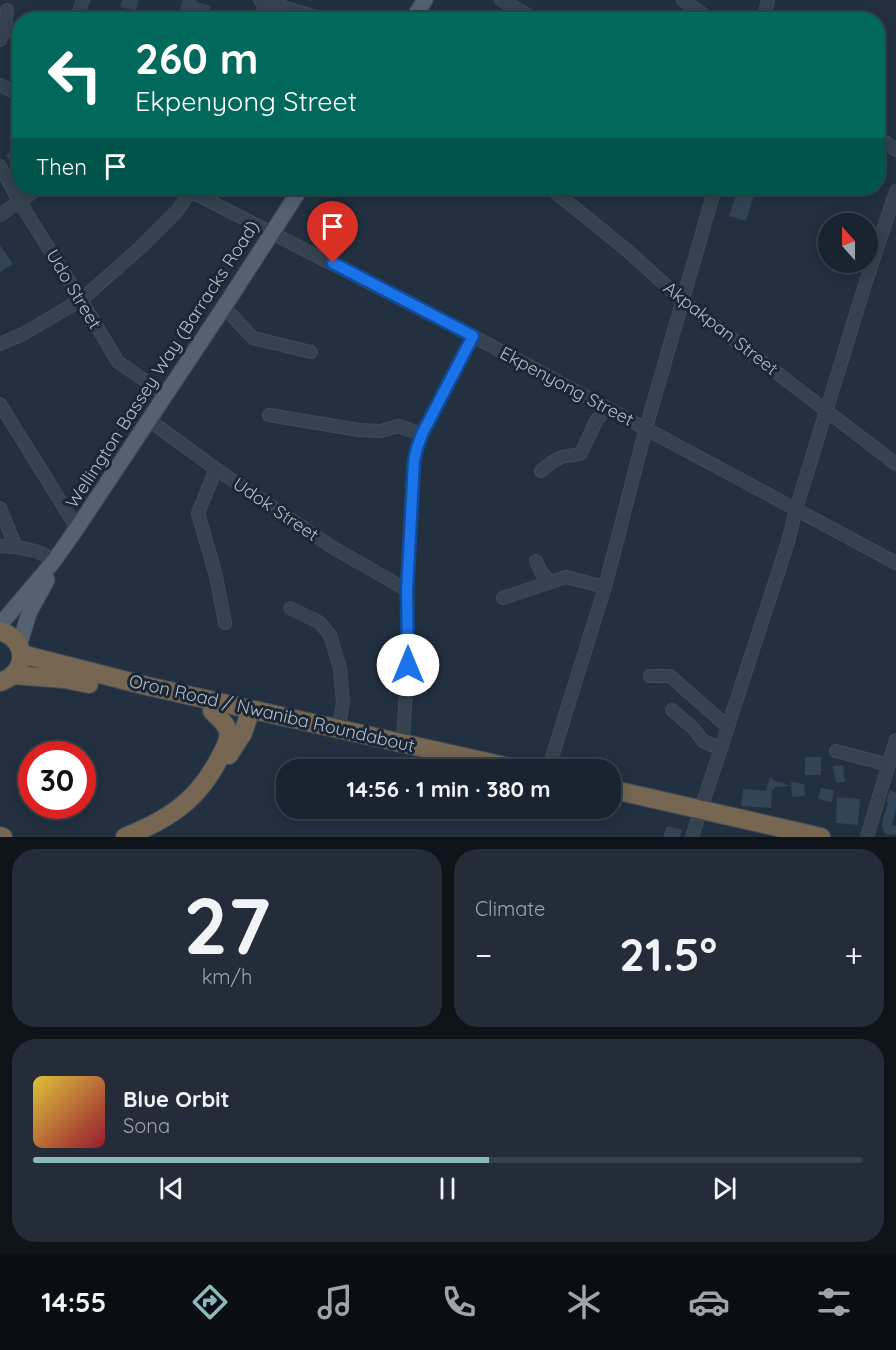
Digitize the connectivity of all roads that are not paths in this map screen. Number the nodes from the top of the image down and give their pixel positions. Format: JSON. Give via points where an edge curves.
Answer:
{"nodes":[{"id":1,"x":501,"y":0,"type":"edge"},
{"id":2,"x":683,"y":0,"type":"edge"},
{"id":3,"x":264,"y":1,"type":"edge"},
{"id":4,"x":8,"y":10,"type":"dead end"},
{"id":5,"x":300,"y":12,"type":"edge"},
{"id":6,"x":523,"y":12,"type":"edge"},
{"id":7,"x":700,"y":12,"type":"edge"},
{"id":8,"x":0,"y":40,"type":"edge"},
{"id":9,"x":0,"y":166,"type":"edge"},
{"id":10,"x":12,"y":187,"type":"edge"},
{"id":11,"x":896,"y":191,"type":"edge"},
{"id":12,"x":17,"y":195,"type":"edge"},
{"id":13,"x":29,"y":195,"type":"edge"},
{"id":14,"x":186,"y":195,"type":"edge"},
{"id":15,"x":201,"y":195,"type":"edge"},
{"id":16,"x":296,"y":195,"type":"edge"},
{"id":17,"x":559,"y":195,"type":"edge"},
{"id":18,"x":713,"y":195,"type":"edge"},
{"id":19,"x":20,"y":201,"type":"junction"},
{"id":20,"x":0,"y":215,"type":"edge"},
{"id":21,"x":272,"y":232,"type":"junction"},
{"id":22,"x":81,"y":300,"type":"junction"},
{"id":23,"x":683,"y":301,"type":"junction"},
{"id":24,"x":224,"y":308,"type":"junction"},
{"id":25,"x":473,"y":336,"type":"junction"},
{"id":26,"x":0,"y":344,"type":"edge"},
{"id":27,"x":311,"y":352,"type":"dead end"},
{"id":28,"x":166,"y":394,"type":"junction"},
{"id":29,"x":0,"y":404,"type":"edge"},
{"id":30,"x":607,"y":408,"type":"junction"},
{"id":31,"x":827,"y":411,"type":"junction"},
{"id":32,"x":269,"y":415,"type":"dead end"},
{"id":33,"x":149,"y":420,"type":"junction"},
{"id":34,"x":646,"y":428,"type":"junction"},
{"id":35,"x":422,"y":434,"type":"junction"},
{"id":36,"x":896,"y":464,"type":"edge"},
{"id":37,"x":216,"y":469,"type":"junction"},
{"id":38,"x":541,"y":471,"type":"dead end"},
{"id":39,"x":0,"y":508,"type":"edge"},
{"id":40,"x":796,"y":509,"type":"junction"},
{"id":41,"x":77,"y":528,"type":"junction"},
{"id":42,"x":0,"y":546,"type":"edge"},
{"id":43,"x":16,"y":547,"type":"junction"},
{"id":44,"x":54,"y":561,"type":"junction"},
{"id":45,"x":536,"y":561,"type":"dead end"},
{"id":46,"x":896,"y":563,"type":"edge"},
{"id":47,"x":550,"y":582,"type":"junction"},
{"id":48,"x":605,"y":587,"type":"junction"},
{"id":49,"x":407,"y":590,"type":"junction"},
{"id":50,"x":503,"y":598,"type":"dead end"},
{"id":51,"x":290,"y":608,"type":"dead end"},
{"id":52,"x":225,"y":623,"type":"dead end"},
{"id":53,"x":0,"y":625,"type":"edge"},
{"id":54,"x":0,"y":631,"type":"edge"},
{"id":55,"x":20,"y":650,"type":"junction"},
{"id":56,"x":650,"y":676,"type":"dead end"},
{"id":57,"x":7,"y":679,"type":"edge"},
{"id":58,"x":672,"y":710,"type":"dead end"},
{"id":59,"x":212,"y":711,"type":"junction"},
{"id":60,"x":248,"y":718,"type":"junction"},
{"id":61,"x":728,"y":727,"type":"junction"},
{"id":62,"x":338,"y":728,"type":"junction"},
{"id":63,"x":896,"y":740,"type":"edge"},
{"id":64,"x":403,"y":742,"type":"junction"},
{"id":65,"x":721,"y":749,"type":"junction"},
{"id":66,"x":836,"y":751,"type":"dead end"},
{"id":67,"x":433,"y":759,"type":"edge"},
{"id":68,"x":475,"y":759,"type":"edge"},
{"id":69,"x":551,"y":759,"type":"edge"},
{"id":70,"x":889,"y":765,"type":"junction"},
{"id":71,"x":621,"y":792,"type":"edge"},
{"id":72,"x":621,"y":800,"type":"edge"},
{"id":73,"x":699,"y":814,"type":"junction"},
{"id":74,"x":126,"y":837,"type":"edge"},
{"id":75,"x":143,"y":837,"type":"edge"},
{"id":76,"x":692,"y":837,"type":"edge"},
{"id":77,"x":777,"y":837,"type":"edge"},
{"id":78,"x":821,"y":837,"type":"edge"},
{"id":79,"x":867,"y":837,"type":"edge"}],
"edges":[{"from":1,"to":6,"type":"street"},
{"from":2,"to":7,"type":"street"},
{"from":3,"to":5,"type":"street"},
{"from":4,"to":8,"type":"street"},
{"from":9,"to":10,"type":"street","name":"Udo Street"},
{"from":11,"to":31,"type":"street"},
{"from":12,"to":19,"type":"street","name":"Udo Street"},
{"from":13,"to":19,"type":"street"},
{"from":14,"to":22,"type":"street","via":[[177,211]]},
{"from":15,"to":21,"type":"street","name":"Ekpenyong Street"},
{"from":16,"to":21,"type":"main road","name":"Wellington Bassey Way (Barracks Road)"},
{"from":17,"to":23,"type":"street","name":"Akpakpan Street"},
{"from":18,"to":23,"type":"street"},
{"from":19,"to":20,"type":"street"},
{"from":19,"to":22,"type":"street","name":"Udo Street"},
{"from":21,"to":24,"type":"main road","name":"Wellington Bassey Way (Barracks Road)"},
{"from":21,"to":25,"type":"street","name":"Ekpenyong Street"},
{"from":22,"to":26,"type":"street"},
{"from":22,"to":28,"type":"street","name":"Udo Street","via":[[118,362]]},
{"from":23,"to":31,"type":"street","name":"Akpakpan Street"},
{"from":23,"to":34,"type":"street"},
{"from":24,"to":27,"type":"street","via":[[253,338]]},
{"from":24,"to":28,"type":"main road","name":"Wellington Bassey Way (Barracks Road)"},
{"from":25,"to":30,"type":"street","name":"Ekpenyong Street"},
{"from":25,"to":35,"type":"street"},
{"from":28,"to":33,"type":"main road","name":"Wellington Bassey Way (Barracks Road)"},
{"from":29,"to":41,"type":"street"},
{"from":30,"to":34,"type":"street","name":"Ekpenyong Street"},
{"from":30,"to":38,"type":"street","via":[[596,421],[581,453],[555,460]]},
{"from":31,"to":36,"type":"street","name":"Akpakpan Street"},
{"from":31,"to":40,"type":"street"},
{"from":32,"to":35,"type":"street","via":[[359,430],[381,431],[398,426]]},
{"from":33,"to":37,"type":"street","name":"Udok Street"},
{"from":33,"to":41,"type":"main road","name":"Wellington Bassey Way (Barracks Road)"},
{"from":34,"to":40,"type":"street","name":"Ekpenyong Street"},
{"from":34,"to":48,"type":"street"},
{"from":35,"to":49,"type":"street","via":[[414,461]]},
{"from":37,"to":49,"type":"street","name":"Udok Street","via":[[332,547]]},
{"from":37,"to":52,"type":"street","via":[[198,513]]},
{"from":39,"to":43,"type":"street"},
{"from":40,"to":46,"type":"street","name":"Ekpenyong Street"},
{"from":40,"to":61,"type":"street"},
{"from":41,"to":44,"type":"main road","name":"Wellington Bassey Way (Barracks Road)"},
{"from":42,"to":43,"type":"street"},
{"from":43,"to":44,"type":"street","via":[[47,555]]},
{"from":44,"to":53,"type":"main road"},
{"from":44,"to":55,"type":"main road","via":[[29,613]]},
{"from":45,"to":47,"type":"street"},
{"from":47,"to":48,"type":"street","via":[[566,577]]},
{"from":47,"to":50,"type":"street"},
{"from":48,"to":69,"type":"street"},
{"from":49,"to":64,"type":"street"},
{"from":51,"to":62,"type":"street","via":[[320,622],[330,635],[340,668],[343,703]]},
{"from":54,"to":55,"type":"highway","via":[[15,640]]},
{"from":55,"to":57,"type":"highway","via":[[18,669]]},
{"from":55,"to":62,"type":"highway","name":"Oron Road / Nwaniba Roundabout","via":[[147,686]]},
{"from":56,"to":61,"type":"street","via":[[670,676]]},
{"from":57,"to":59,"type":"highway","via":[[65,679]]},
{"from":58,"to":65,"type":"street","via":[[703,741]]},
{"from":59,"to":60,"type":"highway"},
{"from":59,"to":74,"type":"highway","via":[[227,728],[228,736],[222,755],[204,784],[176,810]]},
{"from":60,"to":67,"type":"highway"},
{"from":60,"to":75,"type":"highway","via":[[243,733],[207,790],[179,816]]},
{"from":61,"to":65,"type":"street"},
{"from":62,"to":64,"type":"highway","name":"Oron Road / Nwaniba Roundabout"},
{"from":63,"to":70,"type":"street"},
{"from":64,"to":68,"type":"highway","name":"Oron Road / Nwaniba Roundabout"},
{"from":65,"to":73,"type":"street"},
{"from":66,"to":70,"type":"street"},
{"from":70,"to":79,"type":"street"},
{"from":71,"to":73,"type":"highway"},
{"from":72,"to":73,"type":"highway"},
{"from":73,"to":76,"type":"street"},
{"from":73,"to":77,"type":"highway"},
{"from":73,"to":78,"type":"highway"}]}
